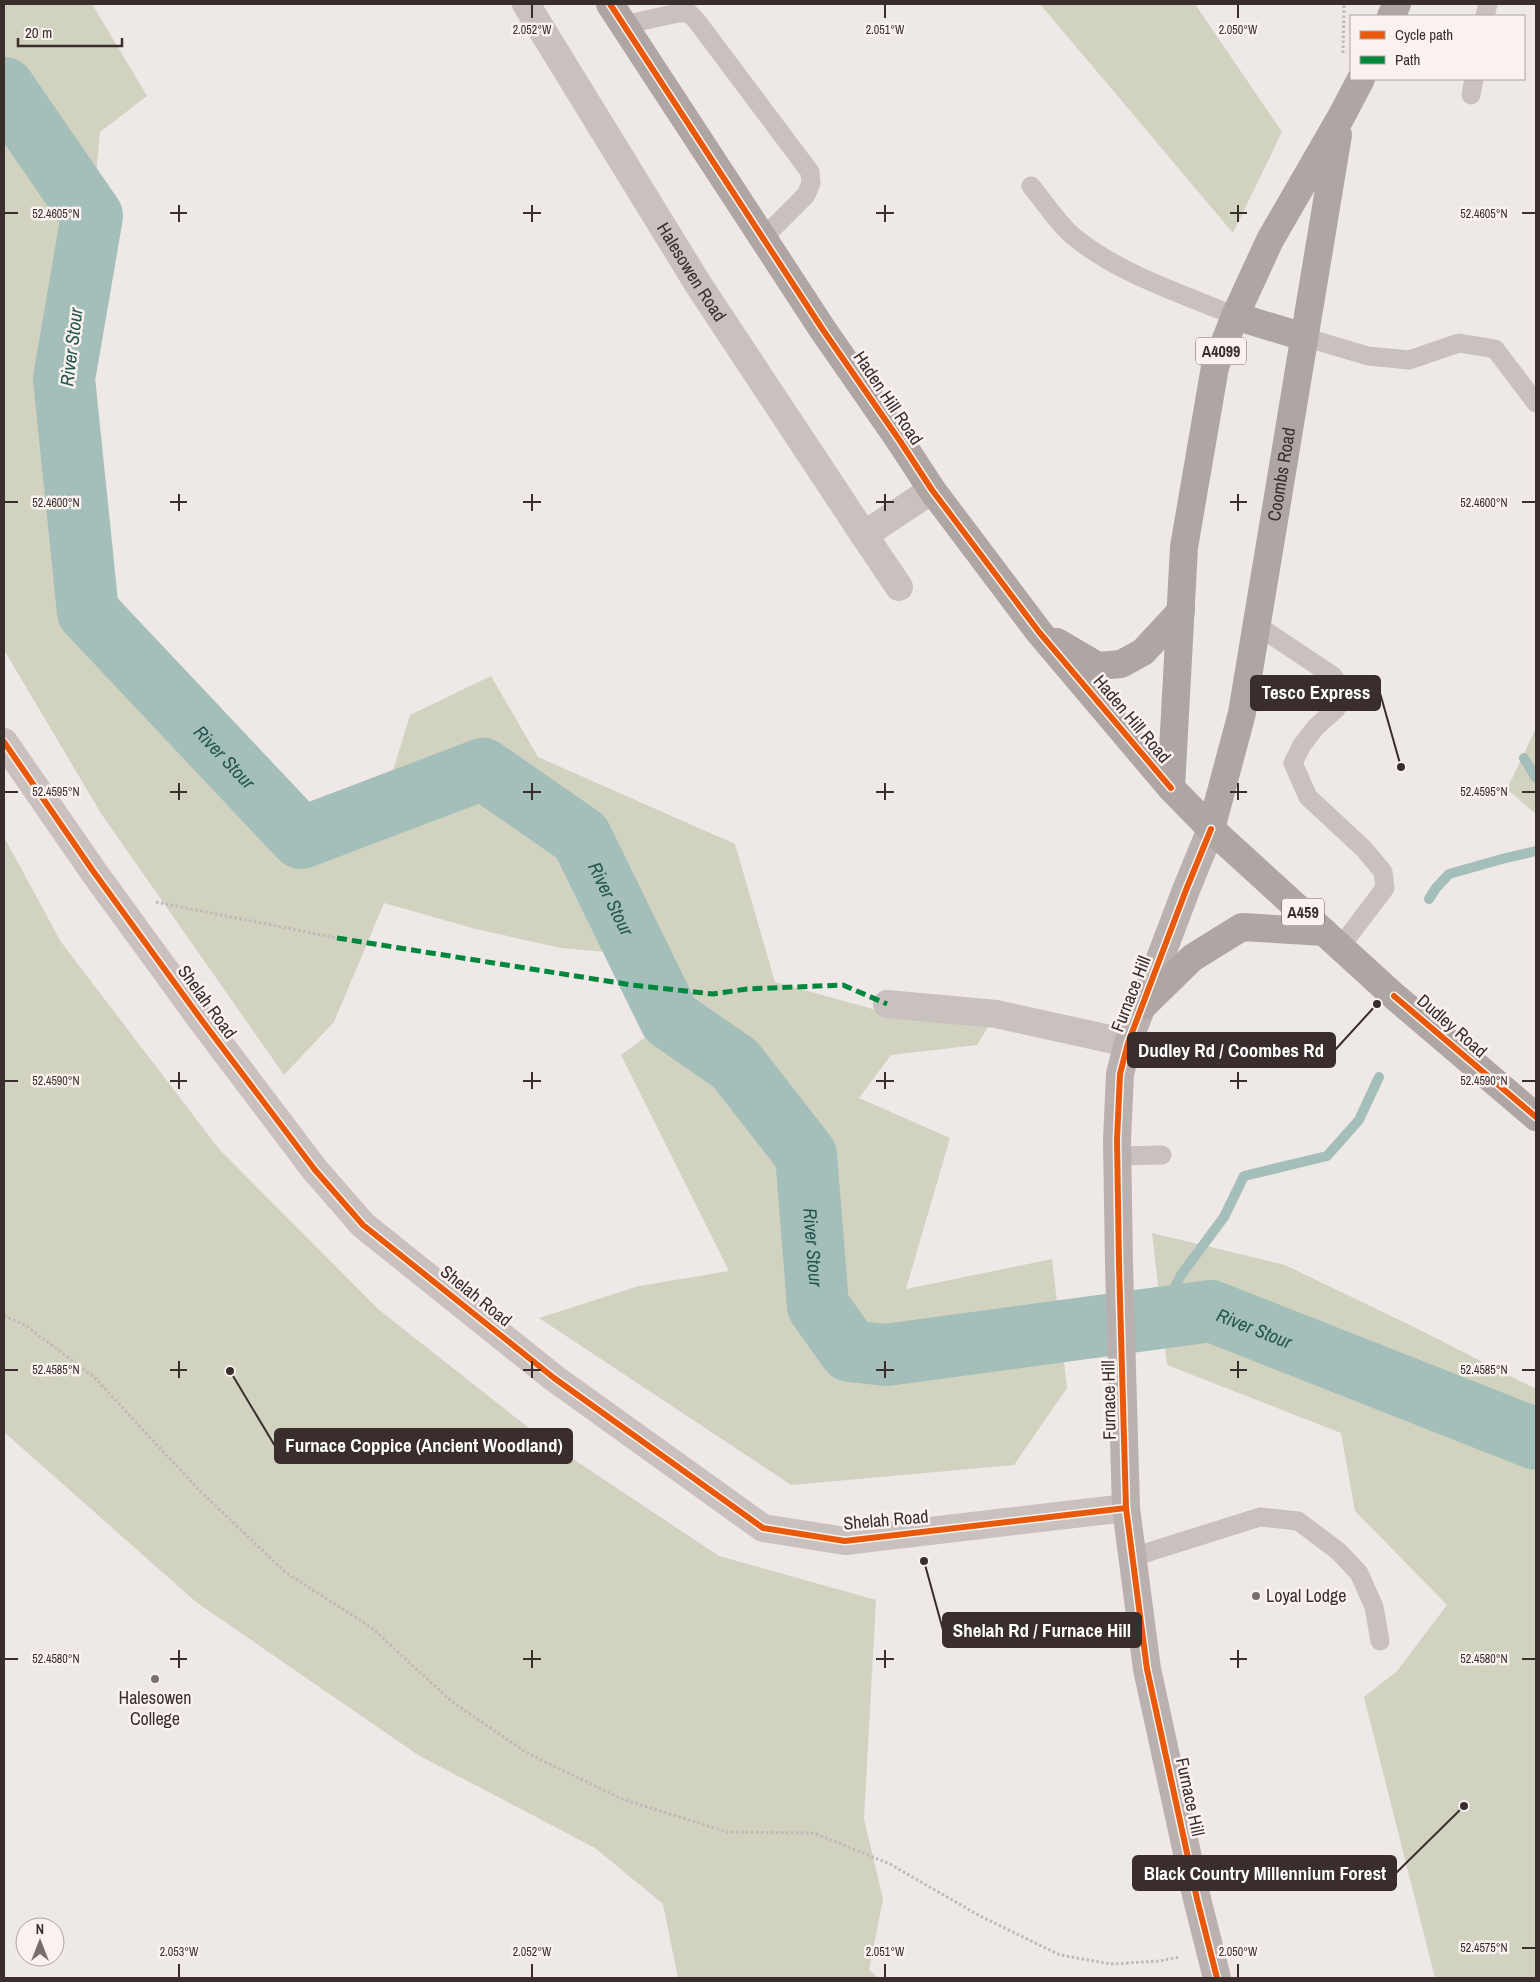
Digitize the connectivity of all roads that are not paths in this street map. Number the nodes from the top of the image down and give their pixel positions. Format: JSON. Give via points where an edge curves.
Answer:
{"nodes":[{"id":1,"x":526,"y":4,"type":"edge"},
{"id":2,"x":616,"y":14,"type":"edge"},
{"id":3,"x":1360,"y":80,"type":"edge"},
{"id":4,"x":1341,"y":117,"type":"junction"},
{"id":5,"x":1031,"y":186,"type":"dead end"},
{"id":6,"x":763,"y":238,"type":"junction"},
{"id":7,"x":1235,"y":316,"type":"junction"},
{"id":8,"x":1304,"y":337,"type":"junction"},
{"id":9,"x":1536,"y":404,"type":"edge"},
{"id":10,"x":932,"y":490,"type":"junction"},
{"id":11,"x":864,"y":535,"type":"junction"},
{"id":12,"x":898,"y":587,"type":"dead end"},
{"id":13,"x":1181,"y":611,"type":"junction"},
{"id":14,"x":1258,"y":626,"type":"junction"},
{"id":15,"x":1039,"y":632,"type":"junction"},
{"id":16,"x":4,"y":742,"type":"edge"},
{"id":17,"x":1171,"y":788,"type":"junction"},
{"id":18,"x":1212,"y":829,"type":"junction"},
{"id":19,"x":1333,"y":939,"type":"junction"},
{"id":20,"x":887,"y":1004,"type":"dead end"},
{"id":21,"x":1144,"y":1006,"type":"junction"},
{"id":22,"x":1128,"y":1043,"type":"junction"},
{"id":23,"x":1536,"y":1117,"type":"edge"},
{"id":24,"x":1162,"y":1155,"type":"dead end"},
{"id":25,"x":1118,"y":1156,"type":"junction"},
{"id":26,"x":1126,"y":1508,"type":"junction"},
{"id":27,"x":1133,"y":1557,"type":"junction"},
{"id":28,"x":1380,"y":1641,"type":"dead end"},
{"id":29,"x":1217,"y":1978,"type":"edge"}],
"edges":[{"from":1,"to":11,"type":"street","name":"Halesowen Road","via":[[698,284]]},
{"from":2,"to":6,"type":"main road","name":"Haden Hill Road","number":"A459"},
{"from":2,"to":6,"type":"lane","via":[[689,13],[810,172],[811,183],[806,195]]},
{"from":3,"to":4,"type":"main road","name":"Coombs Road","number":"A4099"},
{"from":4,"to":7,"type":"main road","name":"Coombs Road","number":"A4099","via":[[1270,240]]},
{"from":4,"to":8,"type":"main road","name":"Coombs Road","number":"A4099"},
{"from":5,"to":7,"type":"lane","via":[[1071,235],[1098,254]]},
{"from":6,"to":10,"type":"main road","name":"Haden Hill Road","number":"A459"},
{"from":7,"to":8,"type":"main road"},
{"from":7,"to":13,"type":"main road","name":"Coombs Road","number":"A4099","via":[[1215,366],[1184,547]]},
{"from":8,"to":9,"type":"lane","via":[[1368,356],[1409,360],[1459,343],[1495,349]]},
{"from":8,"to":14,"type":"main road","name":"Coombs Road","number":"A4099"},
{"from":10,"to":11,"type":"street"},
{"from":10,"to":15,"type":"main road","name":"Haden Hill Road","number":"A459"},
{"from":11,"to":12,"type":"street","name":"Halesowen Road"},
{"from":13,"to":15,"type":"main road","via":[[1143,652],[1121,664],[1098,666]]},
{"from":13,"to":17,"type":"main road","name":"Coombs Road","number":"A4099"},
{"from":14,"to":18,"type":"main road","name":"Coombs Road","number":"A4099","via":[[1242,714]]},
{"from":14,"to":19,"type":"lane","via":[[1333,676],[1344,692],[1336,709],[1316,727],[1293,763],[1308,797],[1364,849],[1383,872],[1385,888]]},
{"from":15,"to":17,"type":"main road","name":"Haden Hill Road","number":"A459"},
{"from":16,"to":26,"type":"street","name":"Shelah Road","via":[[203,1022],[315,1170],[363,1225],[554,1378],[763,1528],[845,1541]]},
{"from":17,"to":18,"type":"main road","number":"A459"},
{"from":18,"to":19,"type":"main road","name":"Dudley Road","number":"A459"},
{"from":18,"to":21,"type":"street","name":"Furnace Hill"},
{"from":19,"to":21,"type":"main road","via":[[1242,927],[1192,958]]},
{"from":19,"to":23,"type":"main road","name":"Dudley Road","number":"A459","via":[[1394,996]]},
{"from":20,"to":22,"type":"street","via":[[996,1014]]},
{"from":21,"to":22,"type":"street","name":"Furnace Hill"},
{"from":22,"to":25,"type":"street","name":"Furnace Hill","via":[[1120,1074]]},
{"from":24,"to":25,"type":"lane"},
{"from":25,"to":26,"type":"street","name":"Furnace Hill"},
{"from":26,"to":27,"type":"street","name":"Furnace Hill"},
{"from":27,"to":28,"type":"lane","via":[[1260,1517],[1298,1521],[1338,1551],[1359,1573],[1374,1607]]},
{"from":27,"to":29,"type":"street","name":"Furnace Hill","via":[[1147,1669]]}]}
